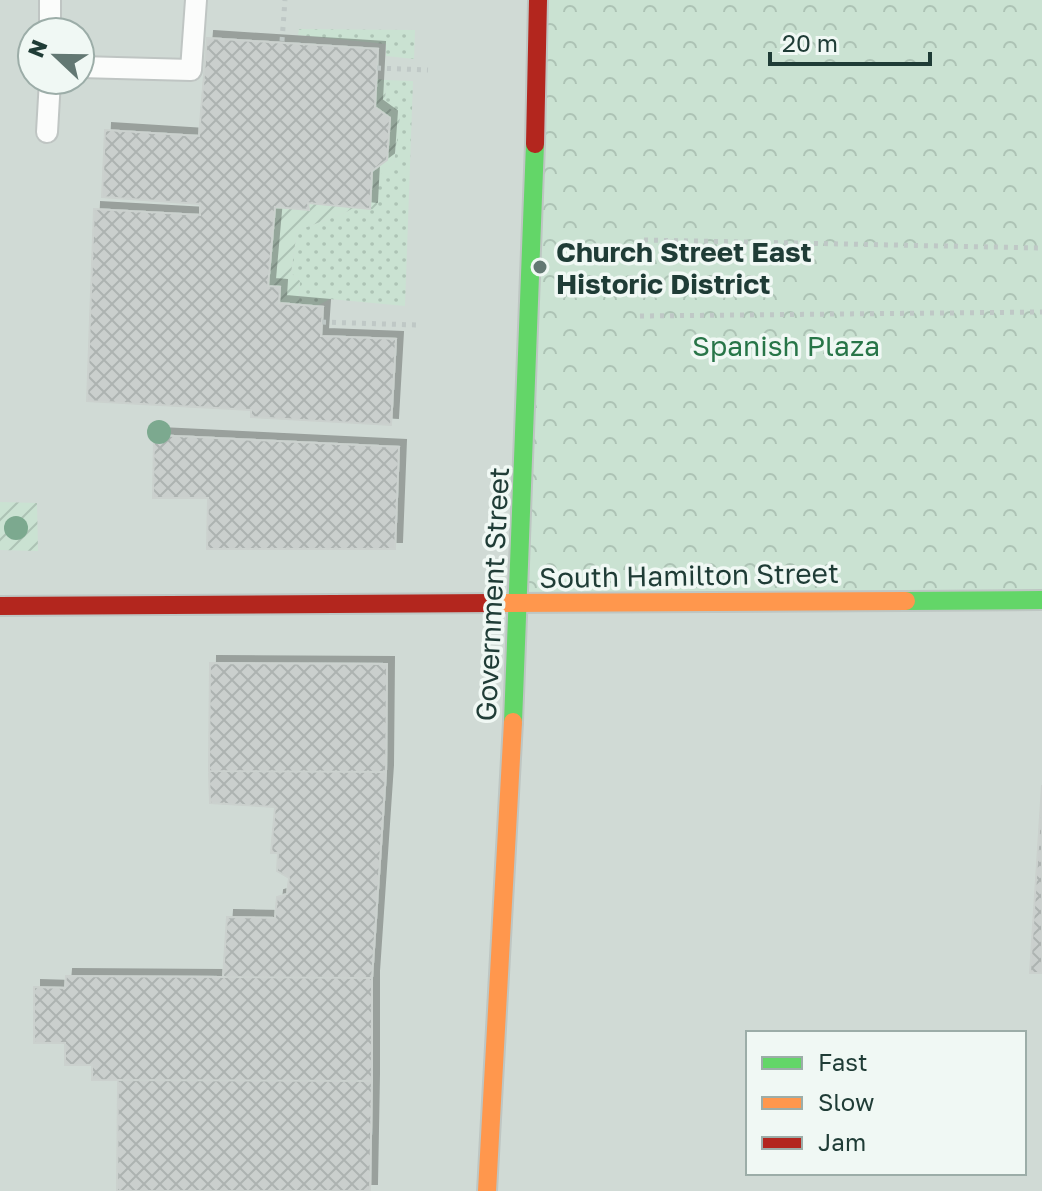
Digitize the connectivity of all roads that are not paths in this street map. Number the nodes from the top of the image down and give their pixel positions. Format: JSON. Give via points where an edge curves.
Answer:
{"nodes":[{"id":1,"x":196,"y":0,"type":"edge"},
{"id":2,"x":538,"y":0,"type":"edge"},
{"id":3,"x":96,"y":67,"type":"edge"},
{"id":4,"x":49,"y":96,"type":"edge"},
{"id":5,"x":47,"y":132,"type":"dead end"},
{"id":6,"x":1042,"y":600,"type":"edge"},
{"id":7,"x":521,"y":605,"type":"junction"},
{"id":8,"x":0,"y":606,"type":"edge"},
{"id":9,"x":487,"y":1191,"type":"edge"}],
"edges":[{"from":1,"to":3,"type":"lane","via":[[191,70]]},
{"from":2,"to":7,"type":"main road","name":"Government Street"},
{"from":4,"to":5,"type":"lane"},
{"from":6,"to":7,"type":"main road","name":"South Hamilton Street"},
{"from":7,"to":8,"type":"main road","name":"South Hamilton Street"},
{"from":7,"to":9,"type":"main road","name":"Government Street"}]}
